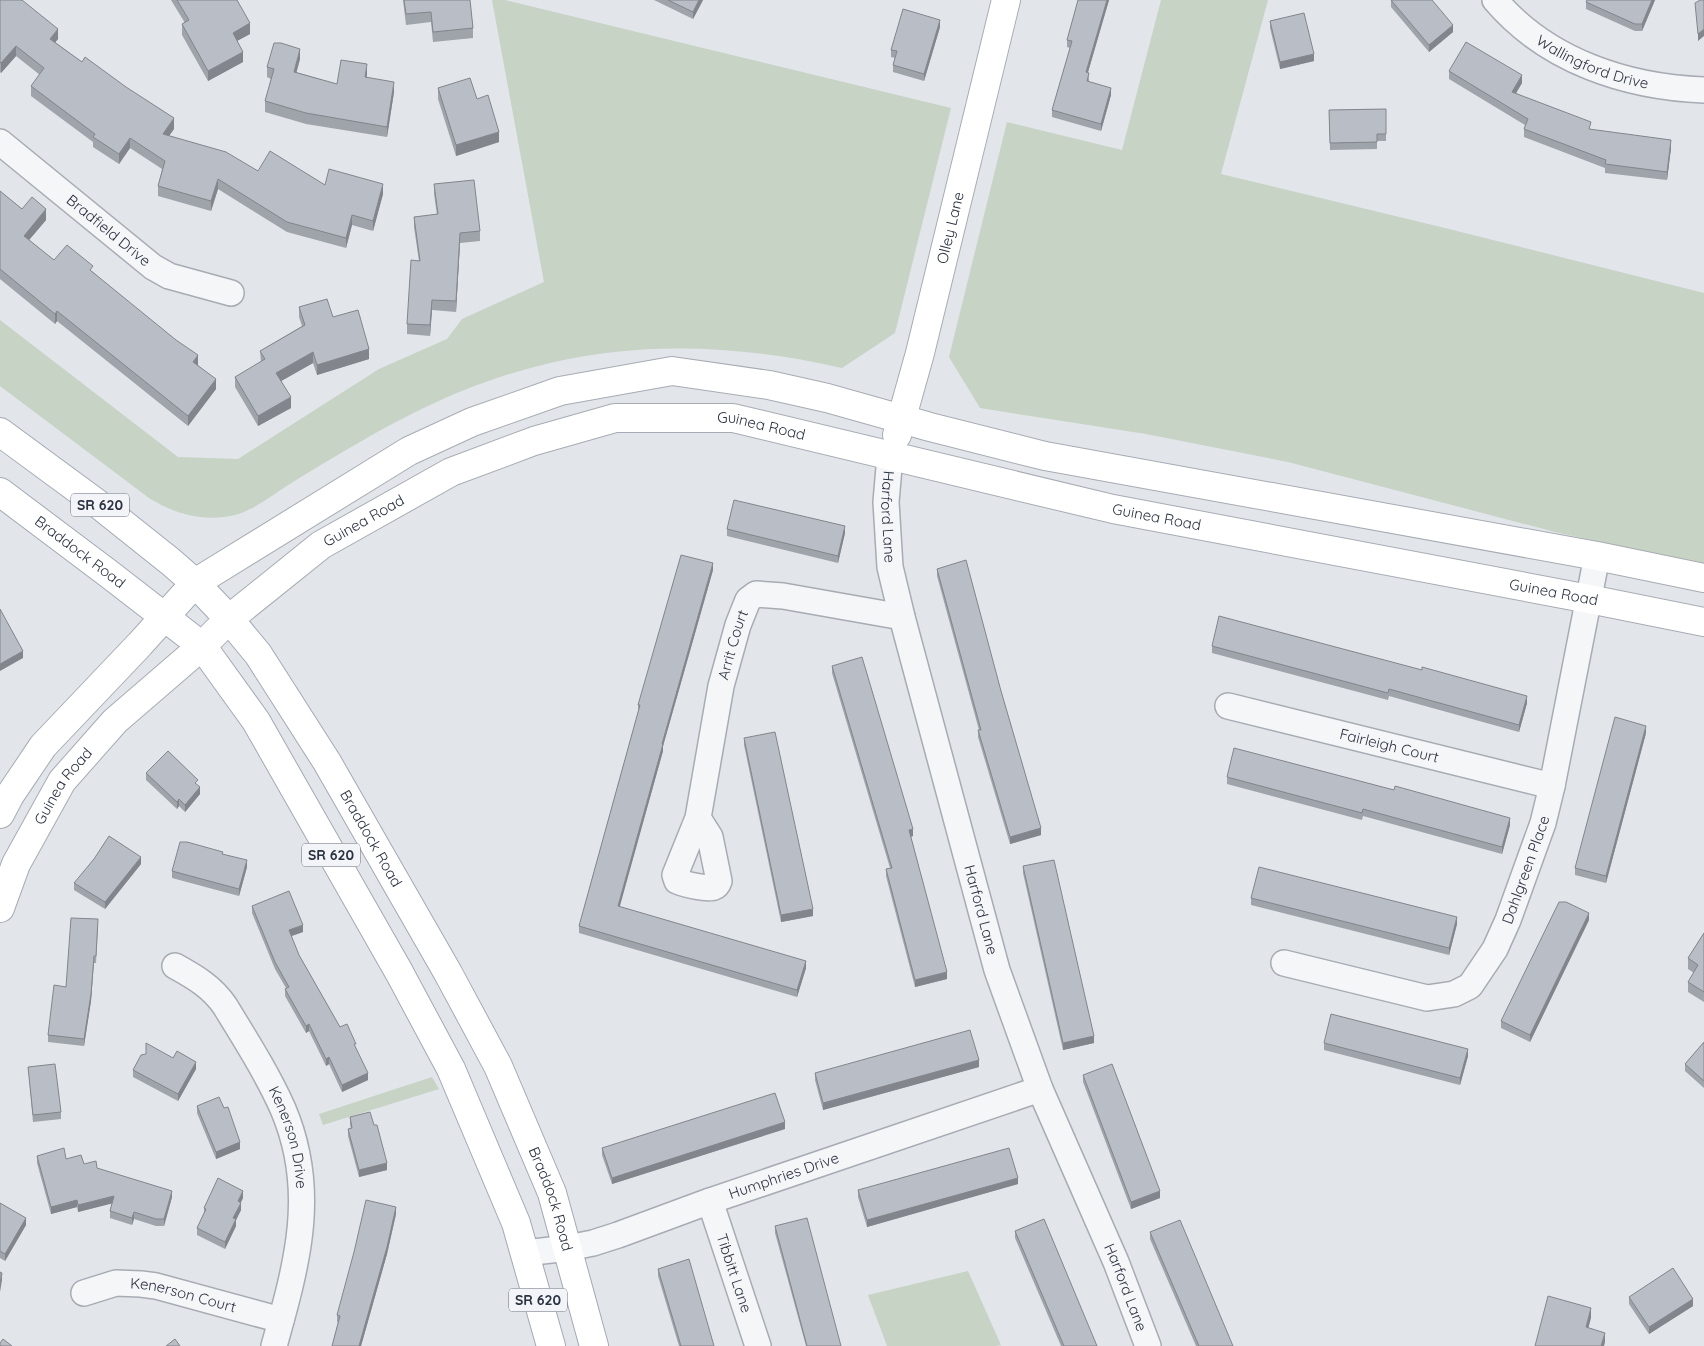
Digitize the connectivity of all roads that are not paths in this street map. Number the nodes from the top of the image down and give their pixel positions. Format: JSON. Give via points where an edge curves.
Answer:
{"nodes":[{"id":1,"x":1006,"y":0,"type":"edge"},
{"id":2,"x":1495,"y":0,"type":"edge"},
{"id":3,"x":1704,"y":90,"type":"edge"},
{"id":4,"x":0,"y":142,"type":"edge"},
{"id":5,"x":231,"y":293,"type":"dead end"},
{"id":6,"x":902,"y":419,"type":"junction"},
{"id":7,"x":0,"y":432,"type":"edge"},
{"id":8,"x":890,"y":456,"type":"junction"},
{"id":9,"x":0,"y":492,"type":"edge"},
{"id":10,"x":1597,"y":556,"type":"junction"},
{"id":11,"x":1704,"y":578,"type":"edge"},
{"id":12,"x":195,"y":583,"type":"junction"},
{"id":13,"x":1589,"y":599,"type":"junction"},
{"id":14,"x":164,"y":616,"type":"junction"},
{"id":15,"x":902,"y":617,"type":"junction"},
{"id":16,"x":229,"y":619,"type":"junction"},
{"id":17,"x":1704,"y":622,"type":"edge"},
{"id":18,"x":202,"y":646,"type":"junction"},
{"id":19,"x":1228,"y":706,"type":"dead end"},
{"id":20,"x":1552,"y":786,"type":"junction"},
{"id":21,"x":0,"y":814,"type":"edge"},
{"id":22,"x":698,"y":818,"type":"dead end"},
{"id":23,"x":0,"y":908,"type":"edge"},
{"id":24,"x":1284,"y":964,"type":"dead end"},
{"id":25,"x":176,"y":966,"type":"dead end"},
{"id":26,"x":1040,"y":1089,"type":"junction"},
{"id":27,"x":710,"y":1201,"type":"junction"},
{"id":28,"x":568,"y":1248,"type":"junction"},
{"id":29,"x":525,"y":1253,"type":"junction"},
{"id":30,"x":84,"y":1293,"type":"dead end"},
{"id":31,"x":281,"y":1320,"type":"junction"},
{"id":32,"x":274,"y":1346,"type":"edge"},
{"id":33,"x":551,"y":1346,"type":"edge"},
{"id":34,"x":594,"y":1346,"type":"edge"},
{"id":35,"x":758,"y":1346,"type":"edge"},
{"id":36,"x":1148,"y":1346,"type":"edge"}],
"edges":[{"from":1,"to":6,"type":"main road","name":"Olley Lane"},
{"from":2,"to":3,"type":"street","name":"Wallingford Drive","via":[[1523,28],[1544,43],[1601,72],[1652,85]]},
{"from":4,"to":5,"type":"street","name":"Bradfield Drive","via":[[153,267],[169,276]]},
{"from":6,"to":8,"type":"main road","name":"Olley Lane"},
{"from":6,"to":10,"type":"main road","via":[[1044,456]]},
{"from":6,"to":12,"type":"main road","via":[[769,385],[672,372],[560,391],[472,422],[409,451]]},
{"from":7,"to":12,"type":"main road","name":"Braddock Road","number":"SR 620","via":[[102,507]]},
{"from":8,"to":13,"type":"main road","name":"Guinea Road","via":[[1114,510]]},
{"from":8,"to":15,"type":"street","name":"Harford Lane","via":[[886,502],[890,566]]},
{"from":8,"to":16,"type":"main road","name":"Guinea Road","via":[[733,418],[615,418],[534,441],[451,472],[321,545]]},
{"from":9,"to":14,"type":"main road","name":"Braddock Road","number":"SR 620"},
{"from":10,"to":11,"type":"main road"},
{"from":10,"to":13,"type":"street","name":"Dahlgreen Place"},
{"from":12,"to":14,"type":"main road"},
{"from":12,"to":16,"type":"main road","name":"Braddock Road","number":"SR 620"},
{"from":13,"to":17,"type":"main road","name":"Guinea Road"},
{"from":13,"to":20,"type":"street","name":"Dahlgreen Place"},
{"from":14,"to":18,"type":"main road","name":"Braddock Road","number":"SR 620"},
{"from":14,"to":21,"type":"main road","via":[[43,746]]},
{"from":15,"to":22,"type":"street","name":"Arrit Court","via":[[782,596],[756,594],[748,600],[721,686]]},
{"from":15,"to":26,"type":"street","name":"Harford Lane","via":[[997,970]]},
{"from":16,"to":18,"type":"main road","name":"Guinea Road"},
{"from":16,"to":28,"type":"main road","name":"Braddock Road","number":"SR 620","via":[[258,654],[327,762],[462,998],[498,1066],[528,1134],[552,1193]]},
{"from":18,"to":23,"type":"main road","name":"Guinea Road","via":[[115,721],[62,781],[16,864]]},
{"from":18,"to":29,"type":"main road","name":"Braddock Road","number":"SR 620","via":[[256,721],[451,1069],[516,1223]]},
{"from":19,"to":20,"type":"street","name":"Fairleigh Court"},
{"from":20,"to":24,"type":"street","name":"Dahlgreen Place","via":[[1508,920],[1495,949],[1470,986],[1454,994],[1427,998]]},
{"from":25,"to":31,"type":"street","name":"Kenerson Drive","via":[[200,979],[225,1006],[273,1088],[291,1132],[300,1170],[302,1212],[295,1266]]},
{"from":26,"to":27,"type":"street","name":"Humphries Drive"},
{"from":26,"to":36,"type":"street","name":"Harford Lane","via":[[1116,1262]]},
{"from":27,"to":28,"type":"street","name":"Humphries Drive","via":[[618,1235]]},
{"from":27,"to":35,"type":"street","name":"Tibbitt Lane"},
{"from":28,"to":29,"type":"street","name":"Humphries Drive"},
{"from":28,"to":34,"type":"main road","name":"Braddock Road","number":"SR 620"},
{"from":29,"to":33,"type":"main road","name":"Braddock Road","number":"SR 620"},
{"from":30,"to":31,"type":"street","name":"Kenerson Court","via":[[116,1283],[156,1286]]},
{"from":31,"to":32,"type":"street","name":"Kenerson Drive"}]}
